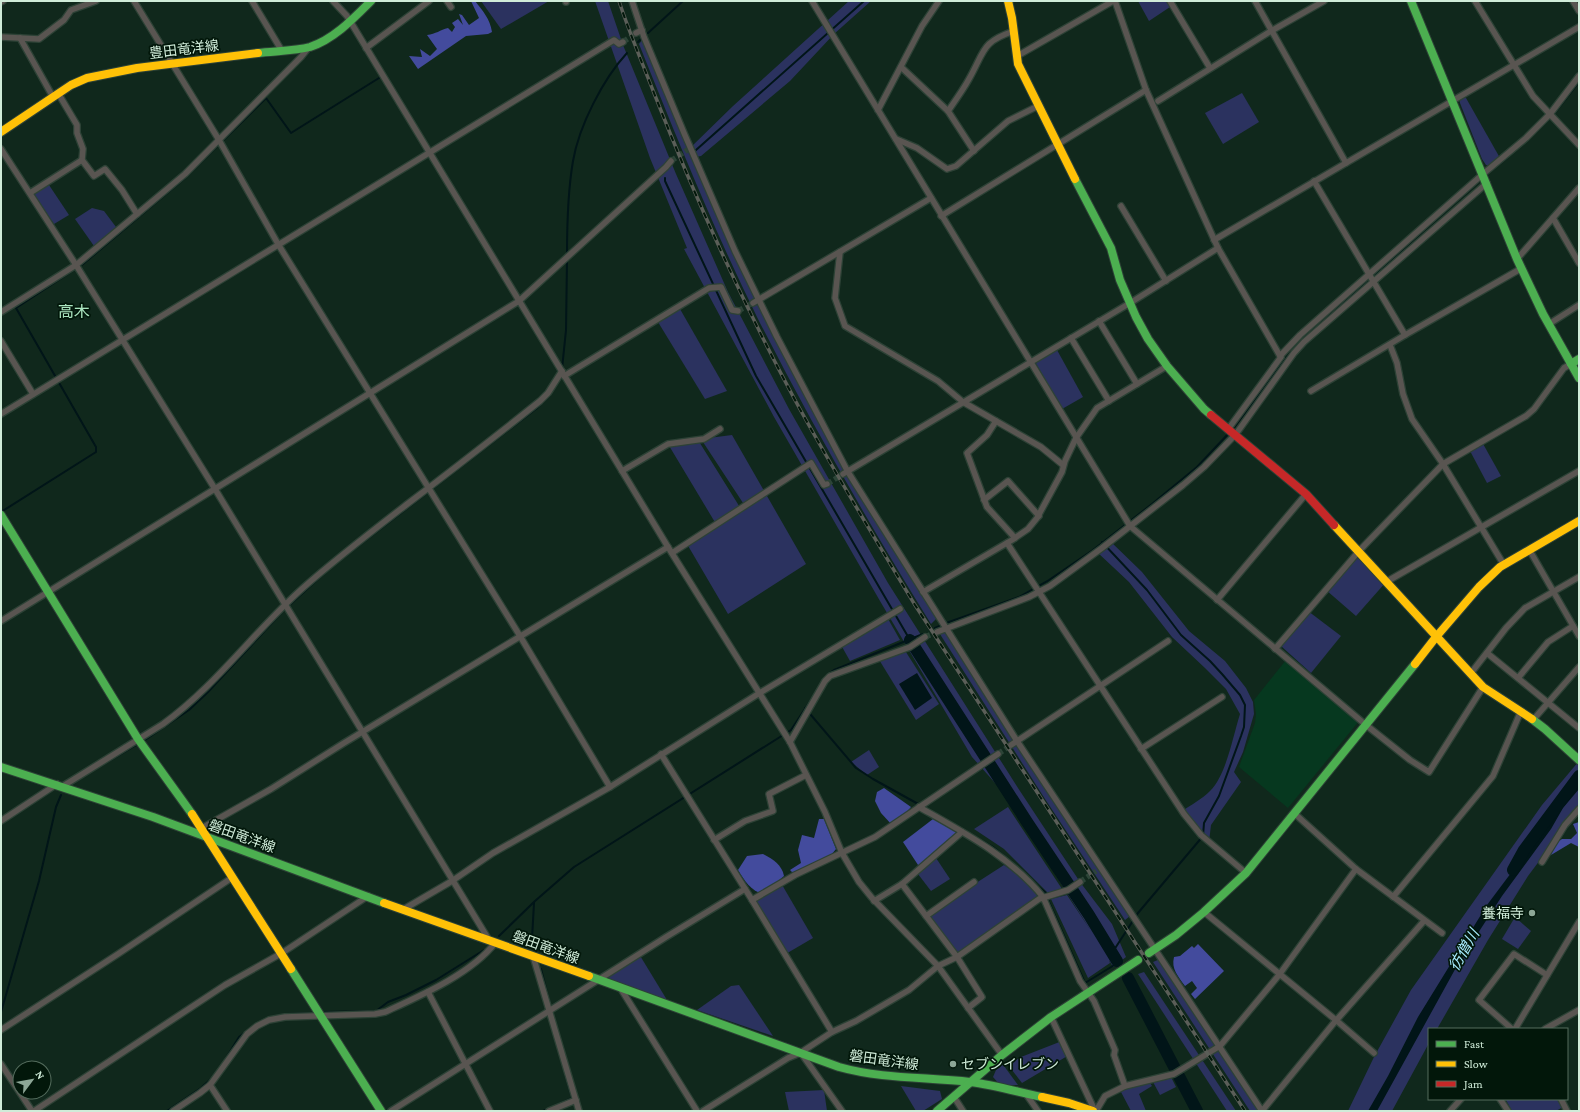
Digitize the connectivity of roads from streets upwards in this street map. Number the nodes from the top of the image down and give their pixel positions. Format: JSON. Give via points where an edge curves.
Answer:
{"nodes":[{"id":1,"x":96,"y":1,"type":"edge"},
{"id":2,"x":134,"y":1,"type":"edge"},
{"id":3,"x":252,"y":1,"type":"edge"},
{"id":4,"x":333,"y":1,"type":"edge"},
{"id":5,"x":370,"y":1,"type":"edge"},
{"id":6,"x":429,"y":1,"type":"edge"},
{"id":7,"x":447,"y":1,"type":"edge"},
{"id":8,"x":632,"y":1,"type":"edge"},
{"id":9,"x":812,"y":1,"type":"edge"},
{"id":10,"x":939,"y":1,"type":"edge"},
{"id":11,"x":1008,"y":1,"type":"edge"},
{"id":12,"x":1114,"y":1,"type":"edge"},
{"id":13,"x":1170,"y":1,"type":"edge"},
{"id":14,"x":1255,"y":1,"type":"edge"},
{"id":15,"x":1324,"y":1,"type":"edge"},
{"id":16,"x":1411,"y":1,"type":"edge"},
{"id":17,"x":1475,"y":1,"type":"edge"},
{"id":18,"x":1573,"y":1,"type":"edge"},
{"id":19,"x":84,"y":3,"type":"edge"},
{"id":20,"x":451,"y":7,"type":"dead end"},
{"id":21,"x":1579,"y":11,"type":"edge"},
{"id":22,"x":350,"y":22,"type":"junction"},
{"id":23,"x":1579,"y":27,"type":"edge"},
{"id":24,"x":642,"y":30,"type":"junction"},
{"id":25,"x":1014,"y":31,"type":"junction"},
{"id":26,"x":1272,"y":31,"type":"junction"},
{"id":27,"x":636,"y":33,"type":"tunnel mouth"},
{"id":28,"x":1,"y":37,"type":"edge"},
{"id":29,"x":20,"y":38,"type":"junction"},
{"id":30,"x":623,"y":42,"type":"tunnel mouth"},
{"id":31,"x":309,"y":47,"type":"junction"},
{"id":32,"x":366,"y":48,"type":"junction"},
{"id":33,"x":282,"y":51,"type":"junction"},
{"id":34,"x":1017,"y":56,"type":"junction"},
{"id":35,"x":172,"y":64,"type":"junction"},
{"id":36,"x":1514,"y":66,"type":"junction"},
{"id":37,"x":901,"y":67,"type":"junction"},
{"id":38,"x":1210,"y":68,"type":"junction"},
{"id":39,"x":1579,"y":76,"type":"edge"},
{"id":40,"x":1146,"y":90,"type":"junction"},
{"id":41,"x":55,"y":95,"type":"junction"},
{"id":42,"x":1158,"y":101,"type":"dead end"},
{"id":43,"x":1454,"y":101,"type":"junction"},
{"id":44,"x":1038,"y":106,"type":"junction"},
{"id":45,"x":878,"y":110,"type":"junction"},
{"id":46,"x":948,"y":111,"type":"junction"},
{"id":47,"x":1550,"y":114,"type":"junction"},
{"id":48,"x":1,"y":132,"type":"edge"},
{"id":49,"x":895,"y":139,"type":"junction"},
{"id":50,"x":219,"y":140,"type":"junction"},
{"id":51,"x":1058,"y":145,"type":"junction"},
{"id":52,"x":1579,"y":145,"type":"edge"},
{"id":53,"x":1,"y":149,"type":"edge"},
{"id":54,"x":974,"y":151,"type":"junction"},
{"id":55,"x":429,"y":152,"type":"junction"},
{"id":56,"x":82,"y":160,"type":"junction"},
{"id":57,"x":671,"y":161,"type":"tunnel mouth"},
{"id":58,"x":1346,"y":163,"type":"junction"},
{"id":59,"x":1483,"y":174,"type":"junction"},
{"id":60,"x":1314,"y":182,"type":"junction"},
{"id":61,"x":1487,"y":183,"type":"junction"},
{"id":62,"x":1579,"y":190,"type":"edge"},
{"id":63,"x":30,"y":193,"type":"junction"},
{"id":64,"x":931,"y":198,"type":"junction"},
{"id":65,"x":1121,"y":206,"type":"dead end"},
{"id":66,"x":137,"y":214,"type":"junction"},
{"id":67,"x":941,"y":216,"type":"junction"},
{"id":68,"x":1553,"y":218,"type":"junction"},
{"id":69,"x":1214,"y":240,"type":"junction"},
{"id":70,"x":278,"y":244,"type":"junction"},
{"id":71,"x":1218,"y":248,"type":"junction"},
{"id":72,"x":840,"y":252,"type":"junction"},
{"id":73,"x":1517,"y":259,"type":"junction"},
{"id":74,"x":1579,"y":263,"type":"edge"},
{"id":75,"x":76,"y":265,"type":"junction"},
{"id":76,"x":1522,"y":268,"type":"junction"},
{"id":77,"x":1369,"y":274,"type":"junction"},
{"id":78,"x":1166,"y":280,"type":"junction"},
{"id":79,"x":1373,"y":282,"type":"junction"},
{"id":80,"x":760,"y":300,"type":"junction"},
{"id":81,"x":519,"y":301,"type":"junction"},
{"id":82,"x":753,"y":303,"type":"tunnel mouth"},
{"id":83,"x":1130,"y":303,"type":"junction"},
{"id":84,"x":1579,"y":305,"type":"edge"},
{"id":85,"x":738,"y":311,"type":"dead end"},
{"id":86,"x":1,"y":312,"type":"edge"},
{"id":87,"x":1099,"y":321,"type":"junction"},
{"id":88,"x":1549,"y":324,"type":"junction"},
{"id":89,"x":1405,"y":335,"type":"junction"},
{"id":90,"x":1071,"y":338,"type":"junction"},
{"id":91,"x":122,"y":340,"type":"junction"},
{"id":92,"x":1,"y":341,"type":"edge"},
{"id":93,"x":1390,"y":345,"type":"junction"},
{"id":94,"x":1280,"y":356,"type":"junction"},
{"id":95,"x":1579,"y":359,"type":"edge"},
{"id":96,"x":1030,"y":362,"type":"junction"},
{"id":97,"x":1571,"y":364,"type":"junction"},
{"id":98,"x":1167,"y":366,"type":"junction"},
{"id":99,"x":563,"y":373,"type":"junction"},
{"id":100,"x":1579,"y":378,"type":"edge"},
{"id":101,"x":1137,"y":384,"type":"junction"},
{"id":102,"x":1311,"y":391,"type":"dead end"},
{"id":103,"x":370,"y":393,"type":"junction"},
{"id":104,"x":33,"y":394,"type":"junction"},
{"id":105,"x":1109,"y":401,"type":"junction"},
{"id":106,"x":963,"y":402,"type":"junction"},
{"id":107,"x":1,"y":414,"type":"edge"},
{"id":108,"x":996,"y":421,"type":"junction"},
{"id":109,"x":1228,"y":428,"type":"junction"},
{"id":110,"x":720,"y":429,"type":"dead end"},
{"id":111,"x":1236,"y":434,"type":"junction"},
{"id":112,"x":1076,"y":438,"type":"junction"},
{"id":113,"x":1443,"y":464,"type":"junction"},
{"id":114,"x":1063,"y":465,"type":"junction"},
{"id":115,"x":622,"y":471,"type":"junction"},
{"id":116,"x":1579,"y":471,"type":"edge"},
{"id":117,"x":845,"y":473,"type":"junction"},
{"id":118,"x":827,"y":484,"type":"dead end"},
{"id":119,"x":215,"y":488,"type":"junction"},
{"id":120,"x":429,"y":488,"type":"junction"},
{"id":121,"x":1306,"y":494,"type":"junction"},
{"id":122,"x":984,"y":500,"type":"junction"},
{"id":123,"x":1,"y":515,"type":"edge"},
{"id":124,"x":1039,"y":516,"type":"junction"},
{"id":125,"x":1579,"y":521,"type":"edge"},
{"id":126,"x":1130,"y":526,"type":"junction"},
{"id":127,"x":1482,"y":528,"type":"junction"},
{"id":128,"x":1015,"y":538,"type":"junction"},
{"id":129,"x":1007,"y":543,"type":"junction"},
{"id":130,"x":668,"y":546,"type":"junction"},
{"id":131,"x":1359,"y":551,"type":"junction"},
{"id":132,"x":1530,"y":551,"type":"junction"},
{"id":133,"x":672,"y":553,"type":"junction"},
{"id":134,"x":1504,"y":565,"type":"junction"},
{"id":135,"x":1579,"y":577,"type":"edge"},
{"id":136,"x":1386,"y":582,"type":"junction"},
{"id":137,"x":48,"y":592,"type":"junction"},
{"id":138,"x":923,"y":592,"type":"junction"},
{"id":139,"x":1039,"y":592,"type":"junction"},
{"id":140,"x":1554,"y":592,"type":"junction"},
{"id":141,"x":1217,"y":600,"type":"junction"},
{"id":142,"x":285,"y":604,"type":"junction"},
{"id":143,"x":900,"y":609,"type":"dead end"},
{"id":144,"x":1,"y":621,"type":"edge"},
{"id":145,"x":1573,"y":626,"type":"junction"},
{"id":146,"x":946,"y":629,"type":"junction"},
{"id":147,"x":937,"y":632,"type":"tunnel mouth"},
{"id":148,"x":520,"y":636,"type":"junction"},
{"id":149,"x":1579,"y":636,"type":"edge"},
{"id":150,"x":925,"y":637,"type":"tunnel mouth"},
{"id":151,"x":1436,"y":637,"type":"junction"},
{"id":152,"x":1168,"y":641,"type":"dead end"},
{"id":153,"x":1275,"y":650,"type":"junction"},
{"id":154,"x":1487,"y":653,"type":"junction"},
{"id":155,"x":1579,"y":667,"type":"edge"},
{"id":156,"x":1471,"y":673,"type":"junction"},
{"id":157,"x":1518,"y":678,"type":"junction"},
{"id":158,"x":1100,"y":687,"type":"junction"},
{"id":159,"x":1483,"y":687,"type":"junction"},
{"id":160,"x":758,"y":694,"type":"junction"},
{"id":161,"x":1222,"y":697,"type":"dead end"},
{"id":162,"x":1548,"y":702,"type":"junction"},
{"id":163,"x":1521,"y":711,"type":"junction"},
{"id":164,"x":1533,"y":720,"type":"junction"},
{"id":165,"x":1366,"y":725,"type":"junction"},
{"id":166,"x":1579,"y":728,"type":"edge"},
{"id":167,"x":362,"y":732,"type":"junction"},
{"id":168,"x":138,"y":739,"type":"junction"},
{"id":169,"x":1017,"y":741,"type":"junction"},
{"id":170,"x":790,"y":742,"type":"junction"},
{"id":171,"x":1010,"y":745,"type":"tunnel mouth"},
{"id":172,"x":1141,"y":749,"type":"junction"},
{"id":173,"x":661,"y":754,"type":"junction"},
{"id":174,"x":998,"y":754,"type":"tunnel mouth"},
{"id":175,"x":1579,"y":760,"type":"edge"},
{"id":176,"x":1,"y":767,"type":"edge"},
{"id":177,"x":806,"y":775,"type":"junction"},
{"id":178,"x":60,"y":785,"type":"junction"},
{"id":179,"x":610,"y":787,"type":"junction"},
{"id":180,"x":919,"y":807,"type":"junction"},
{"id":181,"x":1579,"y":809,"type":"edge"},
{"id":182,"x":1294,"y":813,"type":"junction"},
{"id":183,"x":1,"y":821,"type":"edge"},
{"id":184,"x":202,"y":828,"type":"junction"},
{"id":185,"x":962,"y":832,"type":"junction"},
{"id":186,"x":207,"y":836,"type":"junction"},
{"id":187,"x":714,"y":840,"type":"junction"},
{"id":188,"x":842,"y":853,"type":"junction"},
{"id":189,"x":1542,"y":862,"type":"dead end"},
{"id":190,"x":1356,"y":869,"type":"junction"},
{"id":191,"x":1246,"y":872,"type":"junction"},
{"id":192,"x":233,"y":877,"type":"junction"},
{"id":193,"x":452,"y":880,"type":"junction"},
{"id":194,"x":974,"y":882,"type":"dead end"},
{"id":195,"x":1080,"y":882,"type":"tunnel mouth"},
{"id":196,"x":902,"y":884,"type":"junction"},
{"id":197,"x":745,"y":889,"type":"junction"},
{"id":198,"x":368,"y":896,"type":"junction"},
{"id":199,"x":1043,"y":897,"type":"junction"},
{"id":200,"x":1393,"y":897,"type":"junction"},
{"id":201,"x":752,"y":900,"type":"junction"},
{"id":202,"x":874,"y":901,"type":"junction"},
{"id":203,"x":404,"y":909,"type":"junction"},
{"id":204,"x":1204,"y":912,"type":"junction"},
{"id":205,"x":926,"y":916,"type":"junction"},
{"id":206,"x":1424,"y":920,"type":"junction"},
{"id":207,"x":1579,"y":922,"type":"edge"},
{"id":208,"x":1442,"y":934,"type":"dead end"},
{"id":209,"x":492,"y":942,"type":"junction"},
{"id":210,"x":1152,"y":951,"type":"junction"},
{"id":211,"x":282,"y":953,"type":"junction"},
{"id":212,"x":533,"y":956,"type":"junction"},
{"id":213,"x":957,"y":957,"type":"junction"},
{"id":214,"x":1138,"y":960,"type":"dead end"},
{"id":215,"x":938,"y":966,"type":"junction"},
{"id":216,"x":1279,"y":975,"type":"junction"},
{"id":217,"x":1547,"y":975,"type":"junction"},
{"id":218,"x":599,"y":980,"type":"junction"},
{"id":219,"x":621,"y":989,"type":"junction"},
{"id":220,"x":428,"y":992,"type":"junction"},
{"id":221,"x":1087,"y":992,"type":"junction"},
{"id":222,"x":968,"y":1008,"type":"junction"},
{"id":223,"x":1579,"y":1010,"type":"edge"},
{"id":224,"x":550,"y":1011,"type":"junction"},
{"id":225,"x":321,"y":1016,"type":"junction"},
{"id":226,"x":1051,"y":1017,"type":"junction"},
{"id":227,"x":1337,"y":1021,"type":"junction"},
{"id":228,"x":1516,"y":1028,"type":"edge"},
{"id":229,"x":1547,"y":1028,"type":"edge"},
{"id":230,"x":1,"y":1030,"type":"edge"},
{"id":231,"x":832,"y":1032,"type":"junction"},
{"id":232,"x":1220,"y":1046,"type":"junction"},
{"id":233,"x":800,"y":1053,"type":"junction"},
{"id":234,"x":1374,"y":1053,"type":"dead end"},
{"id":235,"x":1002,"y":1056,"type":"junction"},
{"id":236,"x":1,"y":1064,"type":"edge"},
{"id":237,"x":465,"y":1064,"type":"junction"},
{"id":238,"x":971,"y":1082,"type":"junction"},
{"id":239,"x":210,"y":1085,"type":"junction"},
{"id":240,"x":1125,"y":1086,"type":"junction"},
{"id":241,"x":1026,"y":1094,"type":"junction"},
{"id":242,"x":954,"y":1097,"type":"junction"},
{"id":243,"x":576,"y":1100,"type":"junction"},
{"id":244,"x":1460,"y":1100,"type":"edge"},
{"id":245,"x":1501,"y":1100,"type":"edge"},
{"id":246,"x":1562,"y":1100,"type":"edge"},
{"id":247,"x":33,"y":1111,"type":"edge"},
{"id":248,"x":174,"y":1111,"type":"edge"},
{"id":249,"x":227,"y":1111,"type":"edge"},
{"id":250,"x":381,"y":1111,"type":"edge"},
{"id":251,"x":391,"y":1111,"type":"edge"},
{"id":252,"x":490,"y":1111,"type":"edge"},
{"id":253,"x":549,"y":1111,"type":"edge"},
{"id":254,"x":579,"y":1111,"type":"edge"},
{"id":255,"x":697,"y":1111,"type":"edge"},
{"id":256,"x":704,"y":1111,"type":"edge"},
{"id":257,"x":842,"y":1111,"type":"edge"},
{"id":258,"x":937,"y":1111,"type":"edge"},
{"id":259,"x":963,"y":1111,"type":"edge"},
{"id":260,"x":1038,"y":1111,"type":"edge"},
{"id":261,"x":1094,"y":1111,"type":"edge"},
{"id":262,"x":1262,"y":1111,"type":"edge"},
{"id":263,"x":1450,"y":1111,"type":"edge"},
{"id":264,"x":1508,"y":1111,"type":"edge"},
{"id":265,"x":1567,"y":1111,"type":"edge"}],
"edges":[{"from":1,"to":19,"type":"street"},
{"from":2,"to":35,"type":"street"},
{"from":3,"to":33,"type":"street"},
{"from":4,"to":22,"type":"street"},
{"from":5,"to":22,"type":"street","name":"豊田竜洋線"},
{"from":6,"to":32,"type":"street"},
{"from":7,"to":20,"type":"street"},
{"from":8,"to":24,"type":"street"},
{"from":9,"to":45,"type":"street"},
{"from":10,"to":37,"type":"street","via":[[922,26]]},
{"from":11,"to":25,"type":"street"},
{"from":12,"to":34,"type":"street"},
{"from":12,"to":40,"type":"street"},
{"from":13,"to":38,"type":"street"},
{"from":14,"to":26,"type":"street"},
{"from":15,"to":26,"type":"street"},
{"from":16,"to":43,"type":"street"},
{"from":17,"to":36,"type":"street"},
{"from":18,"to":21,"type":"street"},
{"from":19,"to":29,"type":"street","via":[[71,10],[64,20],[39,39]]},
{"from":22,"to":31,"type":"street","name":"豊田竜洋線","via":[[328,39]]},
{"from":22,"to":32,"type":"street"},
{"from":23,"to":36,"type":"street"},
{"from":24,"to":27,"type":"street"},
{"from":24,"to":80,"type":"street","via":[[694,158]]},
{"from":25,"to":34,"type":"street"},
{"from":25,"to":46,"type":"street","via":[[992,40]]},
{"from":26,"to":38,"type":"street"},
{"from":26,"to":58,"type":"street"},
{"from":28,"to":29,"type":"street"},
{"from":29,"to":41,"type":"street"},
{"from":30,"to":55,"type":"street","via":[[619,44],[614,40]]},
{"from":31,"to":33,"type":"street","name":"豊田竜洋線"},
{"from":31,"to":50,"type":"street"},
{"from":32,"to":55,"type":"street"},
{"from":33,"to":35,"type":"street","name":"豊田竜洋線"},
{"from":34,"to":44,"type":"street","via":[[1018,64]]},
{"from":35,"to":41,"type":"street","name":"豊田竜洋線","via":[[102,74],[71,85]]},
{"from":35,"to":50,"type":"street"},
{"from":36,"to":43,"type":"street"},
{"from":36,"to":47,"type":"street","via":[[1533,96]]},
{"from":37,"to":45,"type":"street"},
{"from":37,"to":46,"type":"street"},
{"from":38,"to":42,"type":"street"},
{"from":39,"to":47,"type":"street"},
{"from":40,"to":51,"type":"street"},
{"from":40,"to":69,"type":"street"},
{"from":41,"to":48,"type":"street","name":"豊田竜洋線"},
{"from":41,"to":56,"type":"street","via":[[77,125],[83,149]]},
{"from":43,"to":58,"type":"street"},
{"from":43,"to":59,"type":"street"},
{"from":44,"to":51,"type":"street"},
{"from":44,"to":54,"type":"street","via":[[1008,121]]},
{"from":45,"to":49,"type":"street"},
{"from":46,"to":54,"type":"street"},
{"from":47,"to":52,"type":"street"},
{"from":47,"to":59,"type":"street"},
{"from":49,"to":54,"type":"street","via":[[917,148],[947,169],[956,166]]},
{"from":49,"to":64,"type":"street"},
{"from":50,"to":66,"type":"street","via":[[185,174]]},
{"from":50,"to":70,"type":"street"},
{"from":51,"to":67,"type":"street"},
{"from":51,"to":83,"type":"street","via":[[1111,248]]},
{"from":53,"to":63,"type":"street"},
{"from":55,"to":70,"type":"street"},
{"from":55,"to":81,"type":"street"},
{"from":56,"to":63,"type":"street"},
{"from":56,"to":66,"type":"street","via":[[94,176],[105,169]]},
{"from":57,"to":81,"type":"street"},
{"from":58,"to":60,"type":"street"},
{"from":59,"to":61,"type":"street"},
{"from":59,"to":77,"type":"street"},
{"from":60,"to":69,"type":"street"},
{"from":60,"to":77,"type":"street"},
{"from":61,"to":73,"type":"street"},
{"from":61,"to":79,"type":"street"},
{"from":62,"to":68,"type":"street"},
{"from":63,"to":75,"type":"street"},
{"from":64,"to":67,"type":"street"},
{"from":64,"to":72,"type":"street"},
{"from":65,"to":78,"type":"street"},
{"from":66,"to":75,"type":"street"},
{"from":67,"to":96,"type":"street"},
{"from":68,"to":73,"type":"street"},
{"from":68,"to":74,"type":"street"},
{"from":69,"to":71,"type":"street"},
{"from":70,"to":91,"type":"street"},
{"from":70,"to":103,"type":"street"},
{"from":71,"to":78,"type":"street"},
{"from":71,"to":94,"type":"street"},
{"from":72,"to":80,"type":"street"},
{"from":72,"to":106,"type":"street","via":[[835,298],[845,326],[938,381]]},
{"from":73,"to":76,"type":"street"},
{"from":75,"to":86,"type":"street"},
{"from":75,"to":91,"type":"street"},
{"from":76,"to":88,"type":"street"},
{"from":76,"to":89,"type":"street"},
{"from":77,"to":79,"type":"street"},
{"from":77,"to":94,"type":"street"},
{"from":78,"to":83,"type":"street"},
{"from":79,"to":89,"type":"street"},
{"from":79,"to":111,"type":"street","via":[[1294,353]]},
{"from":80,"to":82,"type":"street"},
{"from":80,"to":117,"type":"street"},
{"from":81,"to":99,"type":"street"},
{"from":81,"to":103,"type":"street"},
{"from":83,"to":87,"type":"street"},
{"from":83,"to":98,"type":"street","via":[[1148,339]]},
{"from":84,"to":88,"type":"street"},
{"from":85,"to":99,"type":"street","via":[[732,310],[721,287],[709,288]]},
{"from":87,"to":90,"type":"street"},
{"from":87,"to":101,"type":"street"},
{"from":88,"to":97,"type":"street"},
{"from":89,"to":93,"type":"street"},
{"from":90,"to":96,"type":"street"},
{"from":90,"to":105,"type":"street"},
{"from":91,"to":104,"type":"street"},
{"from":91,"to":119,"type":"street"},
{"from":92,"to":104,"type":"street"},
{"from":93,"to":102,"type":"street"},
{"from":93,"to":113,"type":"street","via":[[1412,419]]},
{"from":94,"to":109,"type":"street"},
{"from":95,"to":97,"type":"street"},
{"from":96,"to":106,"type":"street"},
{"from":96,"to":112,"type":"street"},
{"from":97,"to":100,"type":"street"},
{"from":97,"to":113,"type":"street","via":[[1564,368],[1526,416]]},
{"from":98,"to":101,"type":"street"},
{"from":98,"to":109,"type":"street","via":[[1204,409]]},
{"from":99,"to":115,"type":"street"},
{"from":99,"to":120,"type":"street","via":[[540,402]]},
{"from":101,"to":105,"type":"street"},
{"from":103,"to":119,"type":"street"},
{"from":103,"to":120,"type":"street"},
{"from":104,"to":107,"type":"street"},
{"from":105,"to":112,"type":"street","via":[[1098,408]]},
{"from":106,"to":108,"type":"street"},
{"from":106,"to":117,"type":"street"},
{"from":108,"to":114,"type":"street","via":[[1041,447]]},
{"from":108,"to":122,"type":"street","via":[[987,435],[967,453]]},
{"from":109,"to":111,"type":"street"},
{"from":110,"to":115,"type":"street","via":[[704,439],[668,444]]},
{"from":111,"to":121,"type":"street"},
{"from":111,"to":126,"type":"street","via":[[1204,467]]},
{"from":112,"to":114,"type":"street"},
{"from":112,"to":126,"type":"street"},
{"from":113,"to":127,"type":"street"},
{"from":113,"to":131,"type":"street"},
{"from":114,"to":124,"type":"street","via":[[1062,472]]},
{"from":115,"to":130,"type":"street"},
{"from":116,"to":127,"type":"street"},
{"from":117,"to":138,"type":"street"},
{"from":118,"to":133,"type":"street","via":[[824,485],[811,463]]},
{"from":119,"to":137,"type":"street"},
{"from":119,"to":142,"type":"street"},
{"from":120,"to":142,"type":"street","via":[[344,553]]},
{"from":120,"to":148,"type":"street"},
{"from":121,"to":131,"type":"street"},
{"from":121,"to":141,"type":"street"},
{"from":122,"to":124,"type":"street","via":[[1008,481]]},
{"from":122,"to":128,"type":"street","via":[[987,507]]},
{"from":123,"to":137,"type":"street"},
{"from":124,"to":128,"type":"street","via":[[1028,529]]},
{"from":125,"to":132,"type":"street"},
{"from":126,"to":139,"type":"street"},
{"from":126,"to":141,"type":"street"},
{"from":127,"to":134,"type":"street"},
{"from":127,"to":136,"type":"street"},
{"from":128,"to":129,"type":"street"},
{"from":129,"to":138,"type":"street"},
{"from":129,"to":139,"type":"street"},
{"from":130,"to":133,"type":"street"},
{"from":130,"to":148,"type":"street"},
{"from":131,"to":136,"type":"street"},
{"from":131,"to":153,"type":"street"},
{"from":132,"to":134,"type":"street"},
{"from":132,"to":140,"type":"street"},
{"from":133,"to":160,"type":"street"},
{"from":134,"to":151,"type":"street","via":[[1479,587]]},
{"from":135,"to":140,"type":"street"},
{"from":136,"to":151,"type":"street"},
{"from":137,"to":144,"type":"street"},
{"from":137,"to":168,"type":"street"},
{"from":138,"to":146,"type":"street"},
{"from":139,"to":146,"type":"street"},
{"from":139,"to":158,"type":"street"},
{"from":140,"to":145,"type":"street"},
{"from":140,"to":154,"type":"street","via":[[1525,608]]},
{"from":141,"to":153,"type":"street"},
{"from":142,"to":167,"type":"street"},
{"from":142,"to":168,"type":"street","via":[[194,700]]},
{"from":143,"to":160,"type":"street"},
{"from":145,"to":149,"type":"street"},
{"from":145,"to":157,"type":"street","via":[[1548,642]]},
{"from":146,"to":147,"type":"street"},
{"from":146,"to":169,"type":"street"},
{"from":148,"to":167,"type":"street"},
{"from":148,"to":179,"type":"street"},
{"from":150,"to":170,"type":"street","via":[[910,647],[830,676]]},
{"from":151,"to":156,"type":"street"},
{"from":151,"to":165,"type":"street"},
{"from":152,"to":158,"type":"street"},
{"from":153,"to":165,"type":"street"},
{"from":154,"to":156,"type":"street"},
{"from":154,"to":157,"type":"street"},
{"from":155,"to":162,"type":"street"},
{"from":156,"to":159,"type":"street"},
{"from":157,"to":162,"type":"street"},
{"from":158,"to":169,"type":"street"},
{"from":158,"to":172,"type":"street"},
{"from":159,"to":163,"type":"street"},
{"from":159,"to":165,"type":"street","via":[[1429,772]]},
{"from":160,"to":170,"type":"street"},
{"from":160,"to":173,"type":"street"},
{"from":161,"to":172,"type":"street"},
{"from":162,"to":164,"type":"street"},
{"from":162,"to":166,"type":"street"},
{"from":163,"to":164,"type":"street"},
{"from":163,"to":200,"type":"street","via":[[1493,776]]},
{"from":164,"to":175,"type":"street"},
{"from":165,"to":182,"type":"street"},
{"from":167,"to":184,"type":"street","via":[[271,789]]},
{"from":167,"to":193,"type":"street"},
{"from":168,"to":178,"type":"street"},
{"from":168,"to":184,"type":"street"},
{"from":169,"to":171,"type":"street"},
{"from":169,"to":210,"type":"street"},
{"from":170,"to":177,"type":"street"},
{"from":172,"to":191,"type":"street","via":[[1201,835]]},
{"from":173,"to":179,"type":"street"},
{"from":173,"to":187,"type":"street"},
{"from":174,"to":180,"type":"street"},
{"from":176,"to":178,"type":"street","name":"磐田竜洋線"},
{"from":177,"to":187,"type":"street","via":[[768,794],[773,811],[745,821]]},
{"from":177,"to":188,"type":"street"},
{"from":178,"to":183,"type":"street"},
{"from":178,"to":186,"type":"street","name":"磐田竜洋線"},
{"from":179,"to":193,"type":"street","via":[[493,853]]},
{"from":180,"to":185,"type":"street"},
{"from":180,"to":188,"type":"street","via":[[875,837]]},
{"from":181,"to":189,"type":"street","via":[[1565,825]]},
{"from":182,"to":190,"type":"street"},
{"from":182,"to":191,"type":"street"},
{"from":184,"to":186,"type":"street"},
{"from":185,"to":196,"type":"street"},
{"from":185,"to":199,"type":"street","via":[[994,852]]},
{"from":186,"to":192,"type":"street"},
{"from":186,"to":198,"type":"street","name":"磐田竜洋線"},
{"from":187,"to":197,"type":"street"},
{"from":188,"to":201,"type":"street","via":[[795,875]]},
{"from":188,"to":202,"type":"street"},
{"from":190,"to":200,"type":"street"},
{"from":190,"to":216,"type":"street"},
{"from":191,"to":204,"type":"street"},
{"from":192,"to":211,"type":"street"},
{"from":192,"to":230,"type":"street"},
{"from":193,"to":203,"type":"street"},
{"from":193,"to":209,"type":"street"},
{"from":194,"to":205,"type":"street"},
{"from":195,"to":199,"type":"street","via":[[1068,890]]},
{"from":196,"to":202,"type":"street"},
{"from":196,"to":205,"type":"street"},
{"from":197,"to":201,"type":"street"},
{"from":197,"to":218,"type":"street"},
{"from":198,"to":203,"type":"street","name":"磐田竜洋線"},
{"from":198,"to":211,"type":"street"},
{"from":199,"to":213,"type":"street"},
{"from":199,"to":221,"type":"street"},
{"from":200,"to":206,"type":"street"},
{"from":201,"to":231,"type":"street"},
{"from":202,"to":215,"type":"street"},
{"from":203,"to":209,"type":"street","name":"磐田竜洋線"},
{"from":204,"to":210,"type":"street"},
{"from":204,"to":216,"type":"street"},
{"from":205,"to":213,"type":"street"},
{"from":206,"to":208,"type":"street"},
{"from":206,"to":227,"type":"street"},
{"from":207,"to":217,"type":"street"},
{"from":209,"to":212,"type":"street","name":"磐田竜洋線"},
{"from":209,"to":220,"type":"street","via":[[490,950]]},
{"from":210,"to":232,"type":"street"},
{"from":211,"to":225,"type":"street"},
{"from":211,"to":247,"type":"street","via":[[225,985]]},
{"from":212,"to":218,"type":"street","name":"磐田竜洋線"},
{"from":212,"to":224,"type":"street"},
{"from":213,"to":215,"type":"street"},
{"from":213,"to":222,"type":"street","via":[[982,997]]},
{"from":214,"to":221,"type":"street"},
{"from":215,"to":222,"type":"street"},
{"from":215,"to":231,"type":"street","via":[[909,990]]},
{"from":216,"to":227,"type":"street"},
{"from":216,"to":232,"type":"street"},
{"from":217,"to":228,"type":"street"},
{"from":217,"to":228,"type":"street","via":[[1514,954],[1479,1000]]},
{"from":218,"to":219,"type":"street","name":"磐田竜洋線"},
{"from":218,"to":224,"type":"street"},
{"from":219,"to":233,"type":"street","name":"磐田竜洋線"},
{"from":219,"to":255,"type":"street"},
{"from":220,"to":225,"type":"street","via":[[385,1012]]},
{"from":220,"to":237,"type":"street"},
{"from":221,"to":226,"type":"street"},
{"from":221,"to":240,"type":"street","via":[[1094,1001],[1115,1050],[1114,1055]]},
{"from":222,"to":235,"type":"street"},
{"from":223,"to":229,"type":"street"},
{"from":224,"to":237,"type":"street"},
{"from":224,"to":243,"type":"street"},
{"from":225,"to":239,"type":"street","via":[[285,1017],[269,1020],[257,1026],[247,1034]]},
{"from":225,"to":250,"type":"street"},
{"from":226,"to":235,"type":"street"},
{"from":226,"to":261,"type":"street"},
{"from":227,"to":234,"type":"street"},
{"from":227,"to":262,"type":"street"},
{"from":231,"to":233,"type":"street"},
{"from":232,"to":240,"type":"street","via":[[1174,1074]]},
{"from":232,"to":262,"type":"street"},
{"from":233,"to":238,"type":"street","name":"磐田竜洋線","via":[[857,1072]]},
{"from":233,"to":256,"type":"street"},
{"from":233,"to":257,"type":"street"},
{"from":235,"to":238,"type":"street"},
{"from":236,"to":247,"type":"street"},
{"from":237,"to":251,"type":"street"},
{"from":237,"to":252,"type":"street"},
{"from":238,"to":241,"type":"street","name":"磐田竜洋線"},
{"from":238,"to":242,"type":"street"},
{"from":239,"to":248,"type":"street"},
{"from":239,"to":249,"type":"street"},
{"from":240,"to":261,"type":"street","via":[[1105,1096]]},
{"from":241,"to":260,"type":"street"},
{"from":241,"to":261,"type":"street","name":"磐田竜洋線"},
{"from":242,"to":258,"type":"street"},
{"from":242,"to":259,"type":"street"},
{"from":243,"to":253,"type":"street"},
{"from":243,"to":254,"type":"street"},
{"from":244,"to":263,"type":"street"},
{"from":245,"to":264,"type":"street"},
{"from":246,"to":265,"type":"street"}]}
